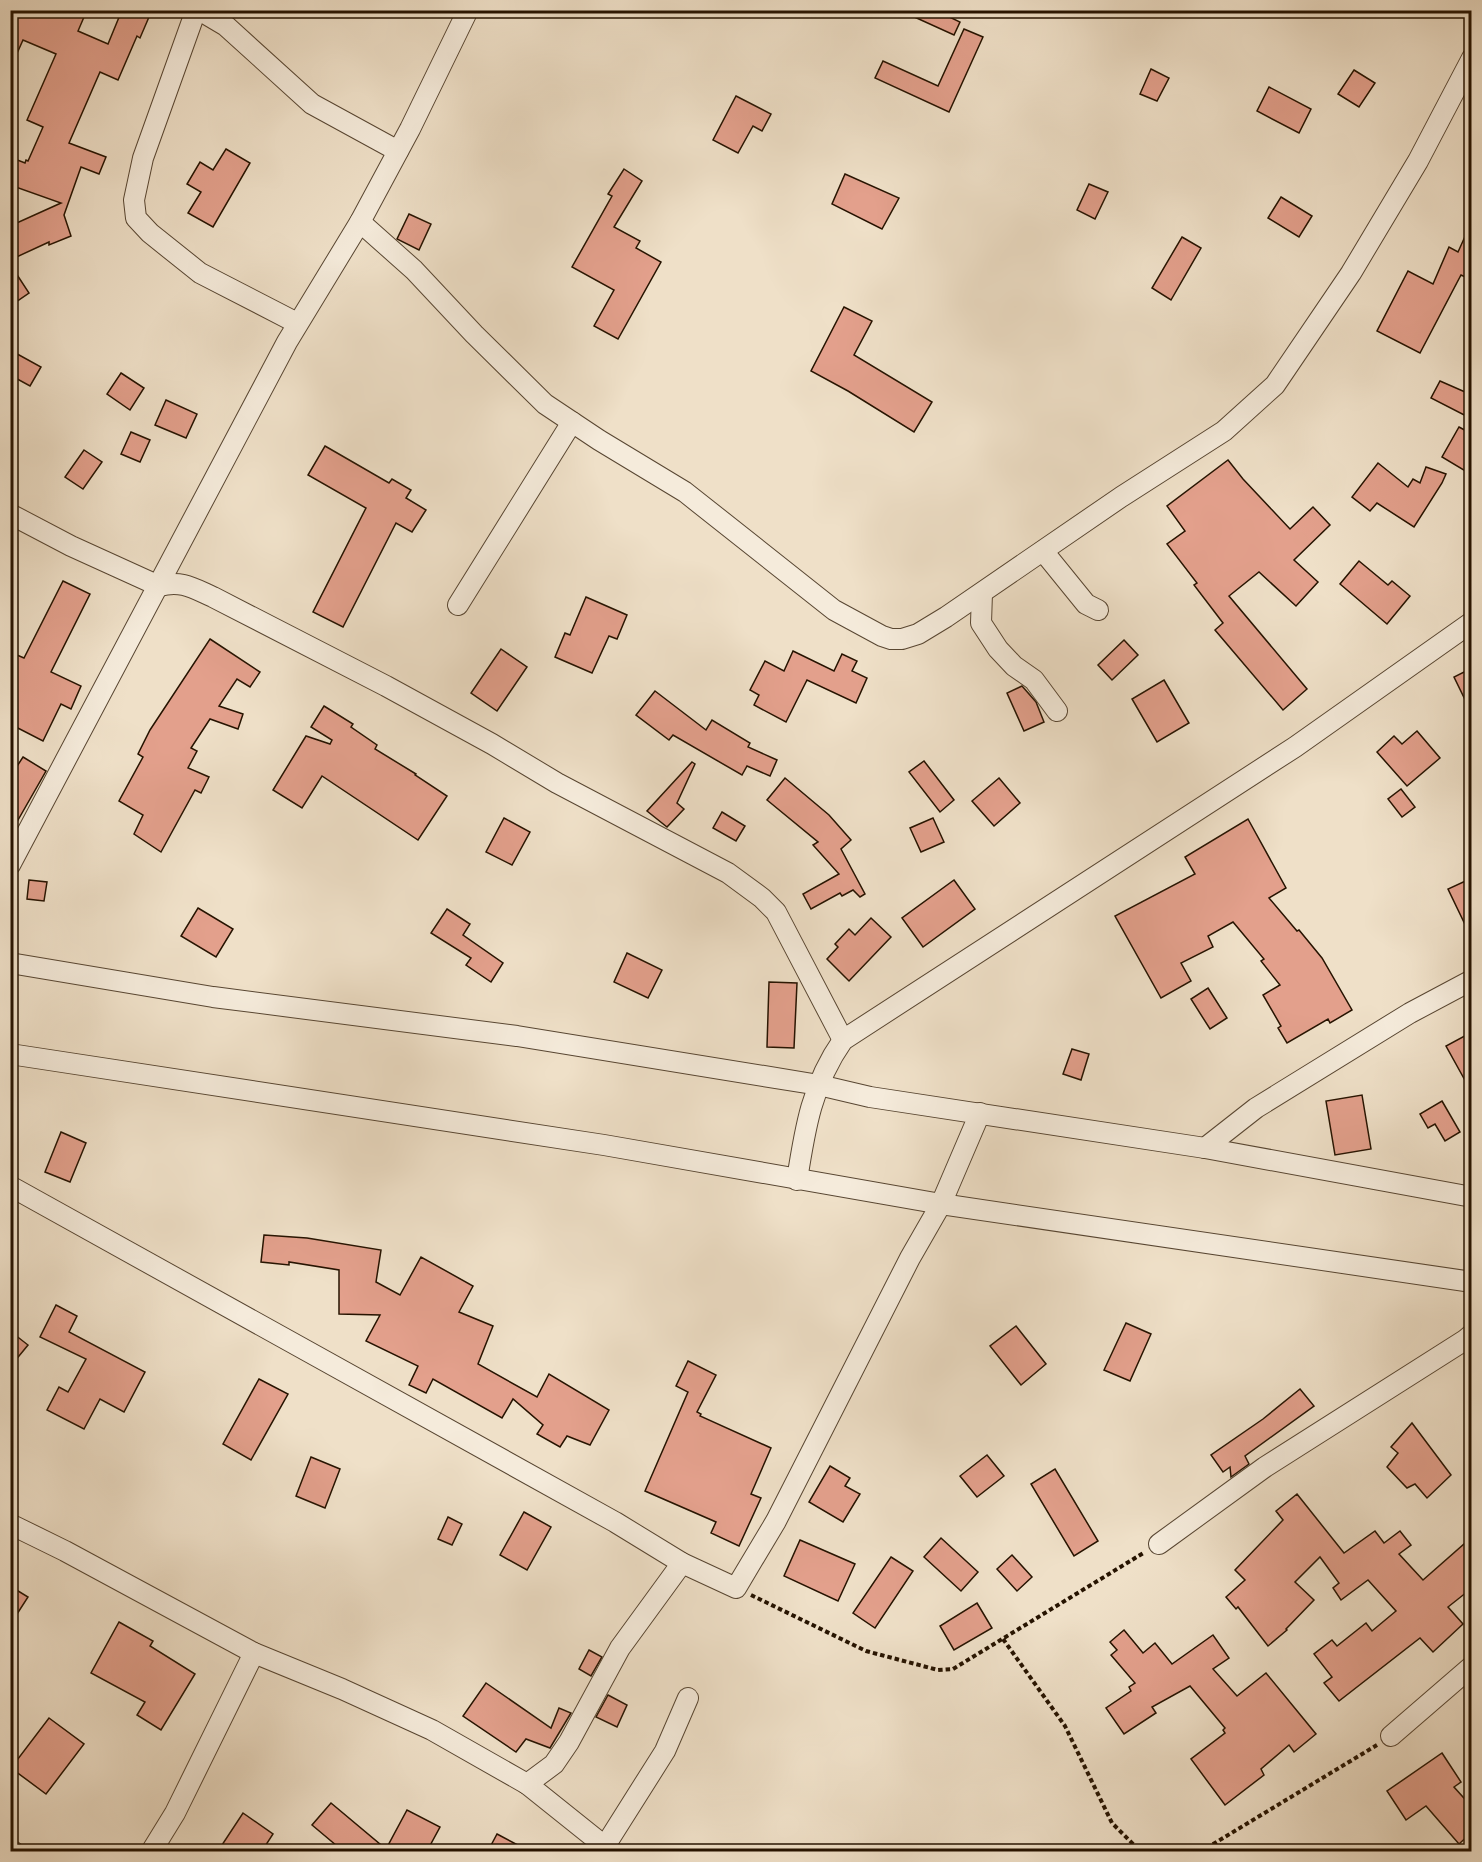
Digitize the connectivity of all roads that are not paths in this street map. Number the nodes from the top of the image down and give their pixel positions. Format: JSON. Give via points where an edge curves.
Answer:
{"nodes":[{"id":1,"x":197,"y":10,"type":"edge"},
{"id":2,"x":468,"y":10,"type":"edge"},
{"id":3,"x":1472,"y":58,"type":"edge"},
{"id":4,"x":398,"y":151,"type":"junction"},
{"id":5,"x":360,"y":222,"type":"junction"},
{"id":6,"x":297,"y":324,"type":"junction"},
{"id":7,"x":572,"y":422,"type":"junction"},
{"id":8,"x":10,"y":514,"type":"edge"},
{"id":9,"x":1043,"y":551,"type":"junction"},
{"id":10,"x":159,"y":586,"type":"junction"},
{"id":11,"x":982,"y":593,"type":"junction"},
{"id":12,"x":458,"y":605,"type":"dead end"},
{"id":13,"x":1098,"y":610,"type":"dead end"},
{"id":14,"x":1472,"y":622,"type":"edge"},
{"id":15,"x":1057,"y":711,"type":"dead end"},
{"id":16,"x":10,"y":865,"type":"edge"},
{"id":17,"x":10,"y":963,"type":"edge"},
{"id":18,"x":1472,"y":980,"type":"edge"},
{"id":19,"x":843,"y":1040,"type":"junction"},
{"id":20,"x":10,"y":1054,"type":"edge"},
{"id":21,"x":819,"y":1085,"type":"junction"},
{"id":22,"x":980,"y":1113,"type":"junction"},
{"id":23,"x":1205,"y":1148,"type":"junction"},
{"id":24,"x":797,"y":1180,"type":"junction"},
{"id":25,"x":10,"y":1186,"type":"edge"},
{"id":26,"x":1472,"y":1197,"type":"edge"},
{"id":27,"x":941,"y":1204,"type":"junction"},
{"id":28,"x":1472,"y":1282,"type":"edge"},
{"id":29,"x":1472,"y":1334,"type":"edge"},
{"id":30,"x":10,"y":1524,"type":"edge"},
{"id":31,"x":1159,"y":1544,"type":"road end"},
{"id":32,"x":682,"y":1563,"type":"junction"},
{"id":33,"x":254,"y":1653,"type":"junction"},
{"id":34,"x":1472,"y":1666,"type":"edge"},
{"id":35,"x":688,"y":1698,"type":"dead end"},
{"id":36,"x":1391,"y":1736,"type":"road end"},
{"id":37,"x":527,"y":1784,"type":"junction"},
{"id":38,"x":609,"y":1849,"type":"edge"},
{"id":39,"x":151,"y":1851,"type":"edge"}],
"edges":[{"from":1,"to":4,"type":"street","via":[[226,26],[312,104]]},
{"from":1,"to":6,"type":"street","via":[[143,158],[134,200],[136,218],[200,273]]},
{"from":2,"to":4,"type":"street"},
{"from":3,"to":9,"type":"street","via":[[1418,161],[1351,273],[1275,385],[1224,430]]},
{"from":4,"to":5,"type":"street"},
{"from":5,"to":6,"type":"street"},
{"from":5,"to":7,"type":"street","via":[[414,270],[545,404]]},
{"from":6,"to":10,"type":"street"},
{"from":7,"to":11,"type":"street","via":[[685,492],[834,610],[882,636],[902,639],[918,634]]},
{"from":7,"to":12,"type":"street"},
{"from":8,"to":10,"type":"street"},
{"from":9,"to":11,"type":"street"},
{"from":9,"to":13,"type":"street","via":[[1086,604]]},
{"from":10,"to":16,"type":"street"},
{"from":10,"to":19,"type":"street","via":[[187,585],[213,597],[386,686],[557,783],[728,873],[776,912]]},
{"from":11,"to":15,"type":"street","via":[[981,623],[998,649],[1034,680]]},
{"from":14,"to":19,"type":"street","via":[[1295,747]]},
{"from":17,"to":21,"type":"street","via":[[213,997],[517,1036]]},
{"from":18,"to":23,"type":"street","via":[[1410,1013],[1256,1108]]},
{"from":19,"to":21,"type":"street"},
{"from":20,"to":24,"type":"street","via":[[604,1145]]},
{"from":21,"to":22,"type":"street","via":[[870,1097]]},
{"from":21,"to":24,"type":"street","via":[[805,1126]]},
{"from":22,"to":23,"type":"street"},
{"from":22,"to":27,"type":"street"},
{"from":23,"to":26,"type":"street"},
{"from":24,"to":27,"type":"street"},
{"from":25,"to":32,"type":"street"},
{"from":27,"to":28,"type":"street"},
{"from":27,"to":32,"type":"street","via":[[776,1521],[736,1588]]},
{"from":29,"to":31,"type":"street","via":[[1265,1467]]},
{"from":30,"to":33,"type":"street"},
{"from":32,"to":37,"type":"street","via":[[620,1648],[554,1764]]},
{"from":33,"to":37,"type":"street","via":[[432,1730]]},
{"from":33,"to":39,"type":"street","via":[[175,1813]]},
{"from":34,"to":36,"type":"street"},
{"from":35,"to":38,"type":"street","via":[[665,1751]]},
{"from":37,"to":38,"type":"street"}]}
